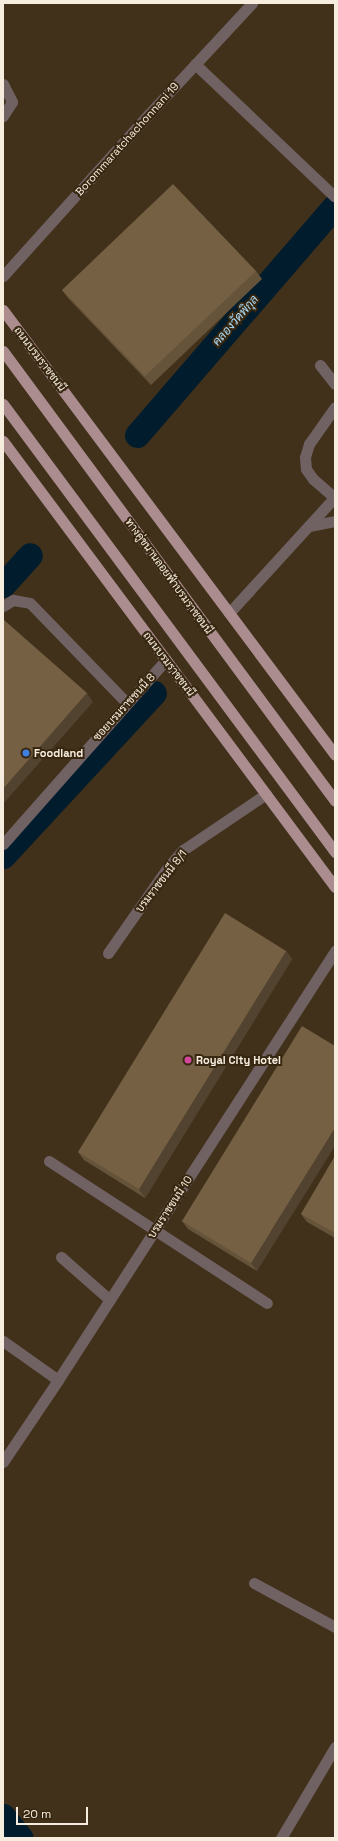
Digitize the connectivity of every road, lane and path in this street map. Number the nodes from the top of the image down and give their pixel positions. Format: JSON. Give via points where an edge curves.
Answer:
{"nodes":[{"id":1,"x":252,"y":3,"type":"edge"},
{"id":2,"x":195,"y":64,"type":"junction"},
{"id":3,"x":3,"y":84,"type":"edge"},
{"id":4,"x":3,"y":116,"type":"edge"},
{"id":5,"x":334,"y":196,"type":"edge"},
{"id":6,"x":3,"y":276,"type":"edge"},
{"id":7,"x":3,"y":310,"type":"edge"},
{"id":8,"x":3,"y":352,"type":"edge"},
{"id":9,"x":320,"y":365,"type":"dead end"},
{"id":10,"x":335,"y":384,"type":"edge"},
{"id":11,"x":3,"y":404,"type":"edge"},
{"id":12,"x":335,"y":407,"type":"edge"},
{"id":13,"x":3,"y":441,"type":"edge"},
{"id":14,"x":335,"y":498,"type":"edge"},
{"id":15,"x":335,"y":520,"type":"edge"},
{"id":16,"x":309,"y":526,"type":"junction"},
{"id":17,"x":3,"y":606,"type":"edge"},
{"id":18,"x":229,"y":614,"type":"junction"},
{"id":19,"x":166,"y":660,"type":"junction"},
{"id":20,"x":127,"y":703,"type":"junction"},
{"id":21,"x":335,"y":755,"type":"edge"},
{"id":22,"x":266,"y":794,"type":"junction"},
{"id":23,"x":335,"y":801,"type":"edge"},
{"id":24,"x":3,"y":844,"type":"edge"},
{"id":25,"x":335,"y":852,"type":"edge"},
{"id":26,"x":335,"y":887,"type":"edge"},
{"id":27,"x":335,"y":951,"type":"edge"},
{"id":28,"x":108,"y":953,"type":"dead end"},
{"id":29,"x":49,"y":1161,"type":"dead end"},
{"id":30,"x":155,"y":1230,"type":"junction"},
{"id":31,"x":60,"y":1257,"type":"dead end"},
{"id":32,"x":110,"y":1300,"type":"junction"},
{"id":33,"x":267,"y":1303,"type":"dead end"},
{"id":34,"x":3,"y":1341,"type":"edge"},
{"id":35,"x":58,"y":1380,"type":"junction"},
{"id":36,"x":3,"y":1462,"type":"edge"},
{"id":37,"x":254,"y":1583,"type":"dead end"},
{"id":38,"x":335,"y":1627,"type":"edge"},
{"id":39,"x":335,"y":1746,"type":"edge"},
{"id":40,"x":281,"y":1838,"type":"edge"}],
"edges":[{"from":1,"to":2,"type":"street","name":"Borommaratchachonnani 19"},
{"from":2,"to":5,"type":"street"},
{"from":2,"to":6,"type":"street","name":"Borommaratchachonnani 19"},
{"from":3,"to":4,"type":"street","via":[[12,102]]},
{"from":7,"to":18,"type":"main road","name":"ถนนบรมราชชนนี"},
{"from":8,"to":23,"type":"main road","name":"ทางคู่ขนานลอยฟ้าบรมราชชนนี"},
{"from":9,"to":10,"type":"street"},
{"from":11,"to":25,"type":"main road"},
{"from":12,"to":14,"type":"street","via":[[309,444],[305,456],[306,470]]},
{"from":13,"to":19,"type":"main road","name":"ถนนบรมราชชนนี"},
{"from":14,"to":16,"type":"street"},
{"from":15,"to":16,"type":"street"},
{"from":16,"to":18,"type":"street"},
{"from":17,"to":20,"type":"street","via":[[13,600],[30,603]]},
{"from":18,"to":21,"type":"main road","name":"ถนนบรมราชชนนี"},
{"from":19,"to":20,"type":"street","name":"ซอยบรมราชชนนี 8"},
{"from":19,"to":22,"type":"main road","name":"ถนนบรมราชชนนี"},
{"from":20,"to":24,"type":"street","name":"ซอยบรมราชชนนี 8"},
{"from":22,"to":26,"type":"main road","name":"ถนนบรมราชชนนี"},
{"from":22,"to":28,"type":"street","name":"บรมราชชนนี 8/1","via":[[184,850],[168,868]]},
{"from":27,"to":30,"type":"street","name":"บรมราชชนนี 10"},
{"from":29,"to":30,"type":"street"},
{"from":30,"to":32,"type":"street","name":"บรมราชชนนี 10"},
{"from":30,"to":33,"type":"street"},
{"from":31,"to":32,"type":"street"},
{"from":32,"to":35,"type":"street","name":"บรมราชชนนี 10"},
{"from":34,"to":35,"type":"street"},
{"from":35,"to":36,"type":"street","name":"บรมราชชนนี 10"},
{"from":37,"to":38,"type":"street"},
{"from":39,"to":40,"type":"street"}]}
